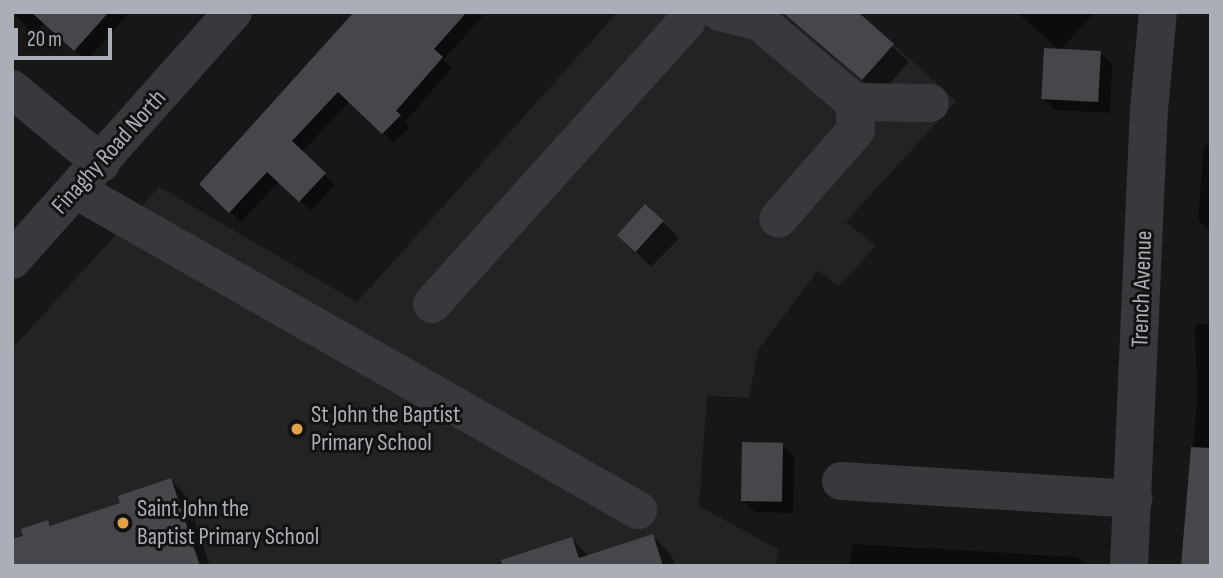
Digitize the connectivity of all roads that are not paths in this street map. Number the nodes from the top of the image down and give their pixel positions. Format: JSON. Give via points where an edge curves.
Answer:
{"nodes":[{"id":1,"x":233,"y":12,"type":"edge"},
{"id":2,"x":1158,"y":12,"type":"edge"},
{"id":3,"x":696,"y":14,"type":"edge"},
{"id":4,"x":12,"y":89,"type":"edge"},
{"id":5,"x":855,"y":102,"type":"junction"},
{"id":6,"x":930,"y":103,"type":"dead end"},
{"id":7,"x":89,"y":176,"type":"junction"},
{"id":8,"x":778,"y":219,"type":"dead end"},
{"id":9,"x":12,"y":261,"type":"edge"},
{"id":10,"x":432,"y":304,"type":"dead end"},
{"id":11,"x":841,"y":481,"type":"dead end"},
{"id":12,"x":1133,"y":499,"type":"junction"},
{"id":13,"x":638,"y":510,"type":"dead end"},
{"id":14,"x":1129,"y":566,"type":"edge"}],
"edges":[{"from":1,"to":7,"type":"street","name":"Finaghy Road North"},
{"from":2,"to":12,"type":"street","name":"Trench Avenue","via":[[1149,110]]},
{"from":3,"to":5,"type":"street","via":[[760,22]]},
{"from":3,"to":10,"type":"street"},
{"from":4,"to":7,"type":"street"},
{"from":5,"to":6,"type":"street"},
{"from":5,"to":8,"type":"street","via":[[856,130]]},
{"from":7,"to":9,"type":"street","name":"Finaghy Road North"},
{"from":7,"to":13,"type":"street"},
{"from":11,"to":12,"type":"street"},
{"from":12,"to":14,"type":"street","name":"Trench Avenue"}]}
